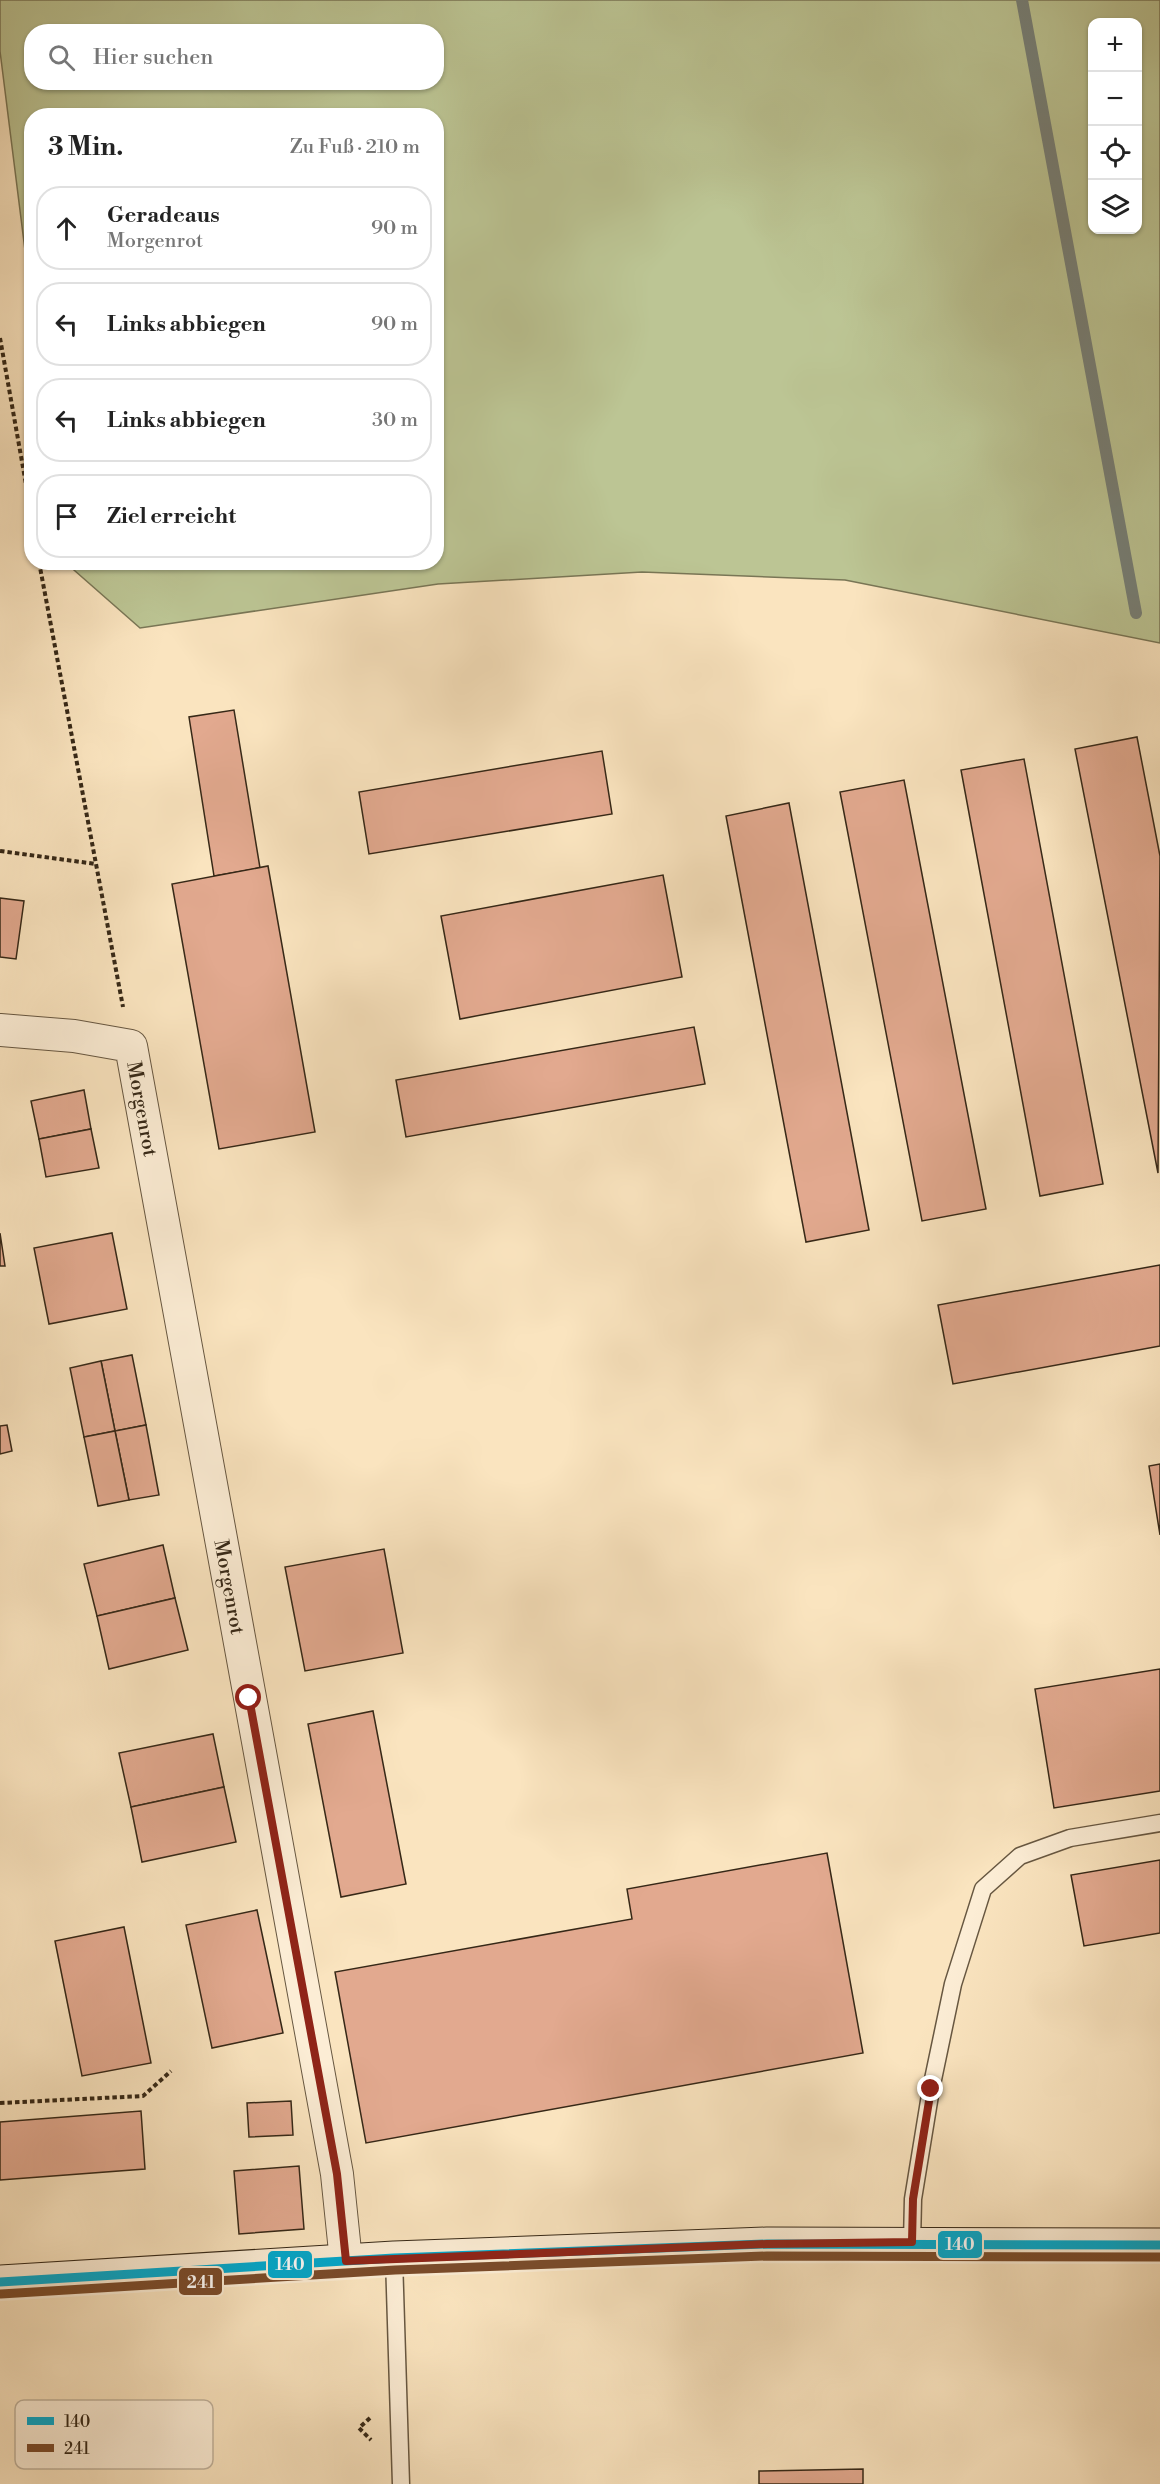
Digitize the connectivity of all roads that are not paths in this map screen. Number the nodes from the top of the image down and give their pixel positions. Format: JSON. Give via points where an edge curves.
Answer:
{"nodes":[{"id":1,"x":0,"y":1030,"type":"edge"},
{"id":2,"x":1160,"y":1823,"type":"edge"},
{"id":3,"x":912,"y":2242,"type":"junction"},
{"id":4,"x":1160,"y":2245,"type":"edge"},
{"id":5,"x":394,"y":2258,"type":"junction"},
{"id":6,"x":346,"y":2261,"type":"junction"},
{"id":7,"x":0,"y":2282,"type":"edge"},
{"id":8,"x":401,"y":2484,"type":"edge"}],
"edges":[{"from":1,"to":6,"type":"street","name":"Morgenrot","via":[[74,1036],[131,1046],[337,2174]]},
{"from":2,"to":3,"type":"lane","via":[[1070,1838],[1020,1856],[983,1889],[953,1984],[931,2089],[913,2199]]},
{"from":3,"to":4,"type":"main road"},
{"from":3,"to":5,"type":"main road"},
{"from":5,"to":6,"type":"main road"},
{"from":5,"to":8,"type":"lane"},
{"from":6,"to":7,"type":"main road"}]}
